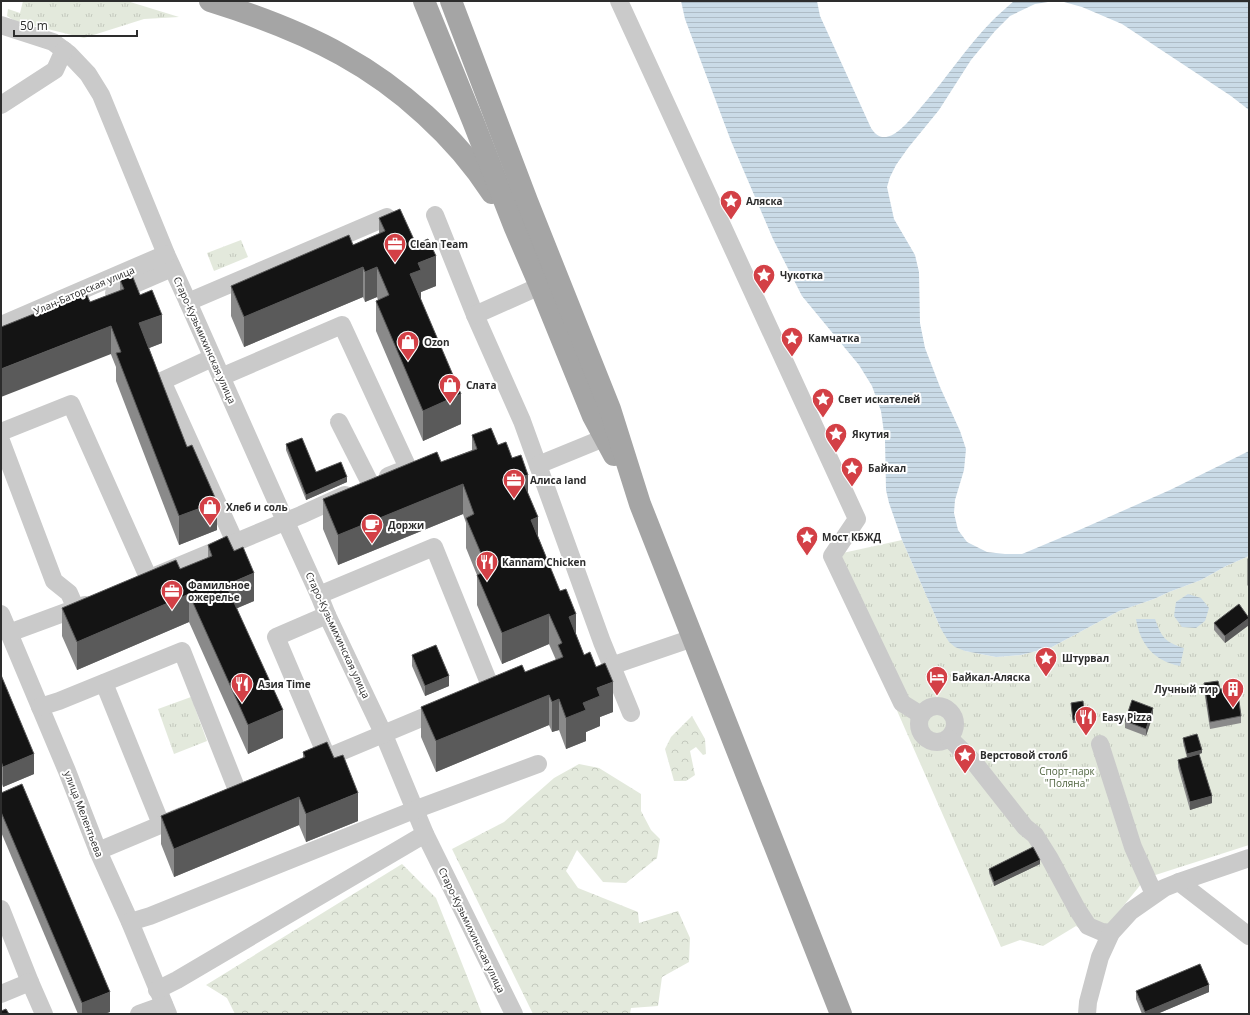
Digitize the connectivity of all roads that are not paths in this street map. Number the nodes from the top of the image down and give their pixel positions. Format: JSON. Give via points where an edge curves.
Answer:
{"nodes":[{"id":1,"x":210,"y":1,"type":"edge"},
{"id":2,"x":424,"y":1,"type":"edge"},
{"id":3,"x":451,"y":1,"type":"edge"},
{"id":4,"x":619,"y":1,"type":"edge"},
{"id":5,"x":1,"y":25,"type":"edge"},
{"id":6,"x":64,"y":50,"type":"junction"},
{"id":7,"x":1,"y":105,"type":"edge"},
{"id":8,"x":435,"y":215,"type":"dead end"},
{"id":9,"x":387,"y":216,"type":"edge"},
{"id":10,"x":515,"y":228,"type":"junction"},
{"id":11,"x":169,"y":261,"type":"junction"},
{"id":12,"x":540,"y":286,"type":"junction"},
{"id":13,"x":188,"y":302,"type":"junction"},
{"id":14,"x":475,"y":315,"type":"junction"},
{"id":15,"x":57,"y":318,"type":"edge"},
{"id":16,"x":1,"y":325,"type":"edge"},
{"id":17,"x":212,"y":358,"type":"junction"},
{"id":18,"x":221,"y":377,"type":"junction"},
{"id":19,"x":339,"y":422,"type":"dead end"},
{"id":20,"x":1,"y":432,"type":"edge"},
{"id":21,"x":604,"y":438,"type":"junction"},
{"id":22,"x":1,"y":441,"type":"edge"},
{"id":23,"x":538,"y":465,"type":"junction"},
{"id":24,"x":370,"y":483,"type":"junction"},
{"id":25,"x":640,"y":504,"type":"junction"},
{"id":26,"x":285,"y":522,"type":"junction"},
{"id":27,"x":235,"y":542,"type":"junction"},
{"id":28,"x":319,"y":595,"type":"junction"},
{"id":29,"x":98,"y":600,"type":"edge"},
{"id":30,"x":76,"y":609,"type":"junction"},
{"id":31,"x":1,"y":614,"type":"edge"},
{"id":32,"x":327,"y":615,"type":"junction"},
{"id":33,"x":9,"y":633,"type":"junction"},
{"id":34,"x":693,"y":638,"type":"junction"},
{"id":35,"x":611,"y":666,"type":"junction"},
{"id":36,"x":104,"y":683,"type":"junction"},
{"id":37,"x":40,"y":707,"type":"junction"},
{"id":38,"x":632,"y":713,"type":"dead end"},
{"id":39,"x":921,"y":716,"type":"junction"},
{"id":40,"x":384,"y":735,"type":"junction"},
{"id":41,"x":949,"y":738,"type":"junction"},
{"id":42,"x":1100,"y":744,"type":"dead end"},
{"id":43,"x":327,"y":757,"type":"junction"},
{"id":44,"x":538,"y":764,"type":"dead end"},
{"id":45,"x":297,"y":770,"type":"edge"},
{"id":46,"x":239,"y":794,"type":"edge"},
{"id":47,"x":414,"y":810,"type":"junction"},
{"id":48,"x":196,"y":811,"type":"edge"},
{"id":49,"x":161,"y":824,"type":"junction"},
{"id":50,"x":425,"y":834,"type":"junction"},
{"id":51,"x":98,"y":851,"type":"junction"},
{"id":52,"x":1249,"y":858,"type":"edge"},
{"id":53,"x":1178,"y":882,"type":"junction"},
{"id":54,"x":1154,"y":894,"type":"junction"},
{"id":55,"x":1,"y":909,"type":"edge"},
{"id":56,"x":130,"y":922,"type":"junction"},
{"id":57,"x":1112,"y":933,"type":"junction"},
{"id":58,"x":1249,"y":936,"type":"edge"},
{"id":59,"x":30,"y":982,"type":"junction"},
{"id":60,"x":1,"y":994,"type":"edge"},
{"id":61,"x":163,"y":1003,"type":"edge"},
{"id":62,"x":44,"y":1014,"type":"edge"},
{"id":63,"x":139,"y":1014,"type":"edge"},
{"id":64,"x":514,"y":1014,"type":"edge"},
{"id":65,"x":841,"y":1014,"type":"edge"},
{"id":66,"x":1087,"y":1014,"type":"edge"}],
"edges":[{"from":1,"to":10,"type":"main road","via":[[322,45],[390,87],[457,146]]},
{"from":2,"to":10,"type":"main road"},
{"from":3,"to":25,"type":"main road","via":[[610,409]]},
{"from":4,"to":39,"type":"street","via":[[857,519],[832,556],[902,703]]},
{"from":5,"to":6,"type":"street","name":"Старо-Кузьмихинская улица","via":[[53,42]]},
{"from":6,"to":7,"type":"street","via":[[55,70]]},
{"from":6,"to":11,"type":"street","name":"Старо-Кузьмихинская улица","via":[[88,74],[101,95]]},
{"from":8,"to":14,"type":"street"},
{"from":9,"to":13,"type":"street"},
{"from":10,"to":12,"type":"main road"},
{"from":11,"to":13,"type":"street","name":"Старо-Кузьмихинская улица"},
{"from":11,"to":15,"type":"street"},
{"from":11,"to":16,"type":"street","name":"Улан-Баторская улица"},
{"from":12,"to":14,"type":"street"},
{"from":12,"to":21,"type":"main road"},
{"from":13,"to":17,"type":"street","name":"Старо-Кузьмихинская улица"},
{"from":14,"to":23,"type":"street","via":[[522,421]]},
{"from":17,"to":18,"type":"street","name":"Старо-Кузьмихинская улица"},
{"from":17,"to":27,"type":"street","via":[[162,381]]},
{"from":18,"to":24,"type":"street","via":[[342,325],[408,468]]},
{"from":18,"to":26,"type":"street","name":"Старо-Кузьмихинская улица"},
{"from":19,"to":24,"type":"street"},
{"from":20,"to":27,"type":"street","via":[[71,404],[142,582]]},
{"from":21,"to":23,"type":"street"},
{"from":21,"to":25,"type":"main road"},
{"from":22,"to":30,"type":"street","via":[[54,581],[69,593]]},
{"from":23,"to":35,"type":"street"},
{"from":24,"to":26,"type":"street"},
{"from":25,"to":34,"type":"main road"},
{"from":26,"to":27,"type":"street"},
{"from":26,"to":28,"type":"street","name":"Старо-Кузьмихинская улица"},
{"from":28,"to":32,"type":"street","name":"Старо-Кузьмихинская улица"},
{"from":28,"to":40,"type":"street","via":[[434,547],[491,688]]},
{"from":29,"to":30,"type":"street"},
{"from":30,"to":33,"type":"street"},
{"from":31,"to":33,"type":"street","name":"улица Мелентьева"},
{"from":32,"to":40,"type":"street","name":"Старо-Кузьмихинская улица"},
{"from":32,"to":43,"type":"street","via":[[276,637]]},
{"from":33,"to":37,"type":"street","name":"улица Мелентьева"},
{"from":34,"to":35,"type":"street"},
{"from":34,"to":65,"type":"main road"},
{"from":35,"to":38,"type":"street"},
{"from":36,"to":37,"type":"street"},
{"from":36,"to":46,"type":"street","via":[[182,651]]},
{"from":36,"to":49,"type":"street"},
{"from":37,"to":51,"type":"street","name":"улица Мелентьева"},
{"from":39,"to":41,"type":"street","via":[[919,729],[926,739],[938,742]]},
{"from":39,"to":41,"type":"street","via":[[933,706],[950,711],[955,728]]},
{"from":40,"to":43,"type":"street"},
{"from":40,"to":47,"type":"street","name":"Старо-Кузьмихинская улица"},
{"from":41,"to":57,"type":"street","via":[[974,762],[1025,827],[1036,835],[1088,926]]},
{"from":42,"to":54,"type":"street","via":[[1133,847]]},
{"from":43,"to":45,"type":"street"},
{"from":44,"to":47,"type":"street"},
{"from":47,"to":50,"type":"street","name":"Старо-Кузьмихинская улица"},
{"from":47,"to":56,"type":"street"},
{"from":48,"to":49,"type":"street"},
{"from":49,"to":51,"type":"street"},
{"from":50,"to":61,"type":"street","via":[[190,972]]},
{"from":50,"to":64,"type":"street","name":"Старо-Кузьмихинская улица"},
{"from":51,"to":56,"type":"street","name":"улица Мелентьева"},
{"from":52,"to":53,"type":"street"},
{"from":53,"to":54,"type":"street"},
{"from":53,"to":58,"type":"street"},
{"from":54,"to":57,"type":"street","via":[[1131,911]]},
{"from":55,"to":59,"type":"street"},
{"from":56,"to":61,"type":"street","name":"улица Мелентьева"},
{"from":57,"to":66,"type":"street","via":[[1100,957]]},
{"from":59,"to":60,"type":"street"},
{"from":59,"to":62,"type":"street"},
{"from":61,"to":63,"type":"street"}]}
